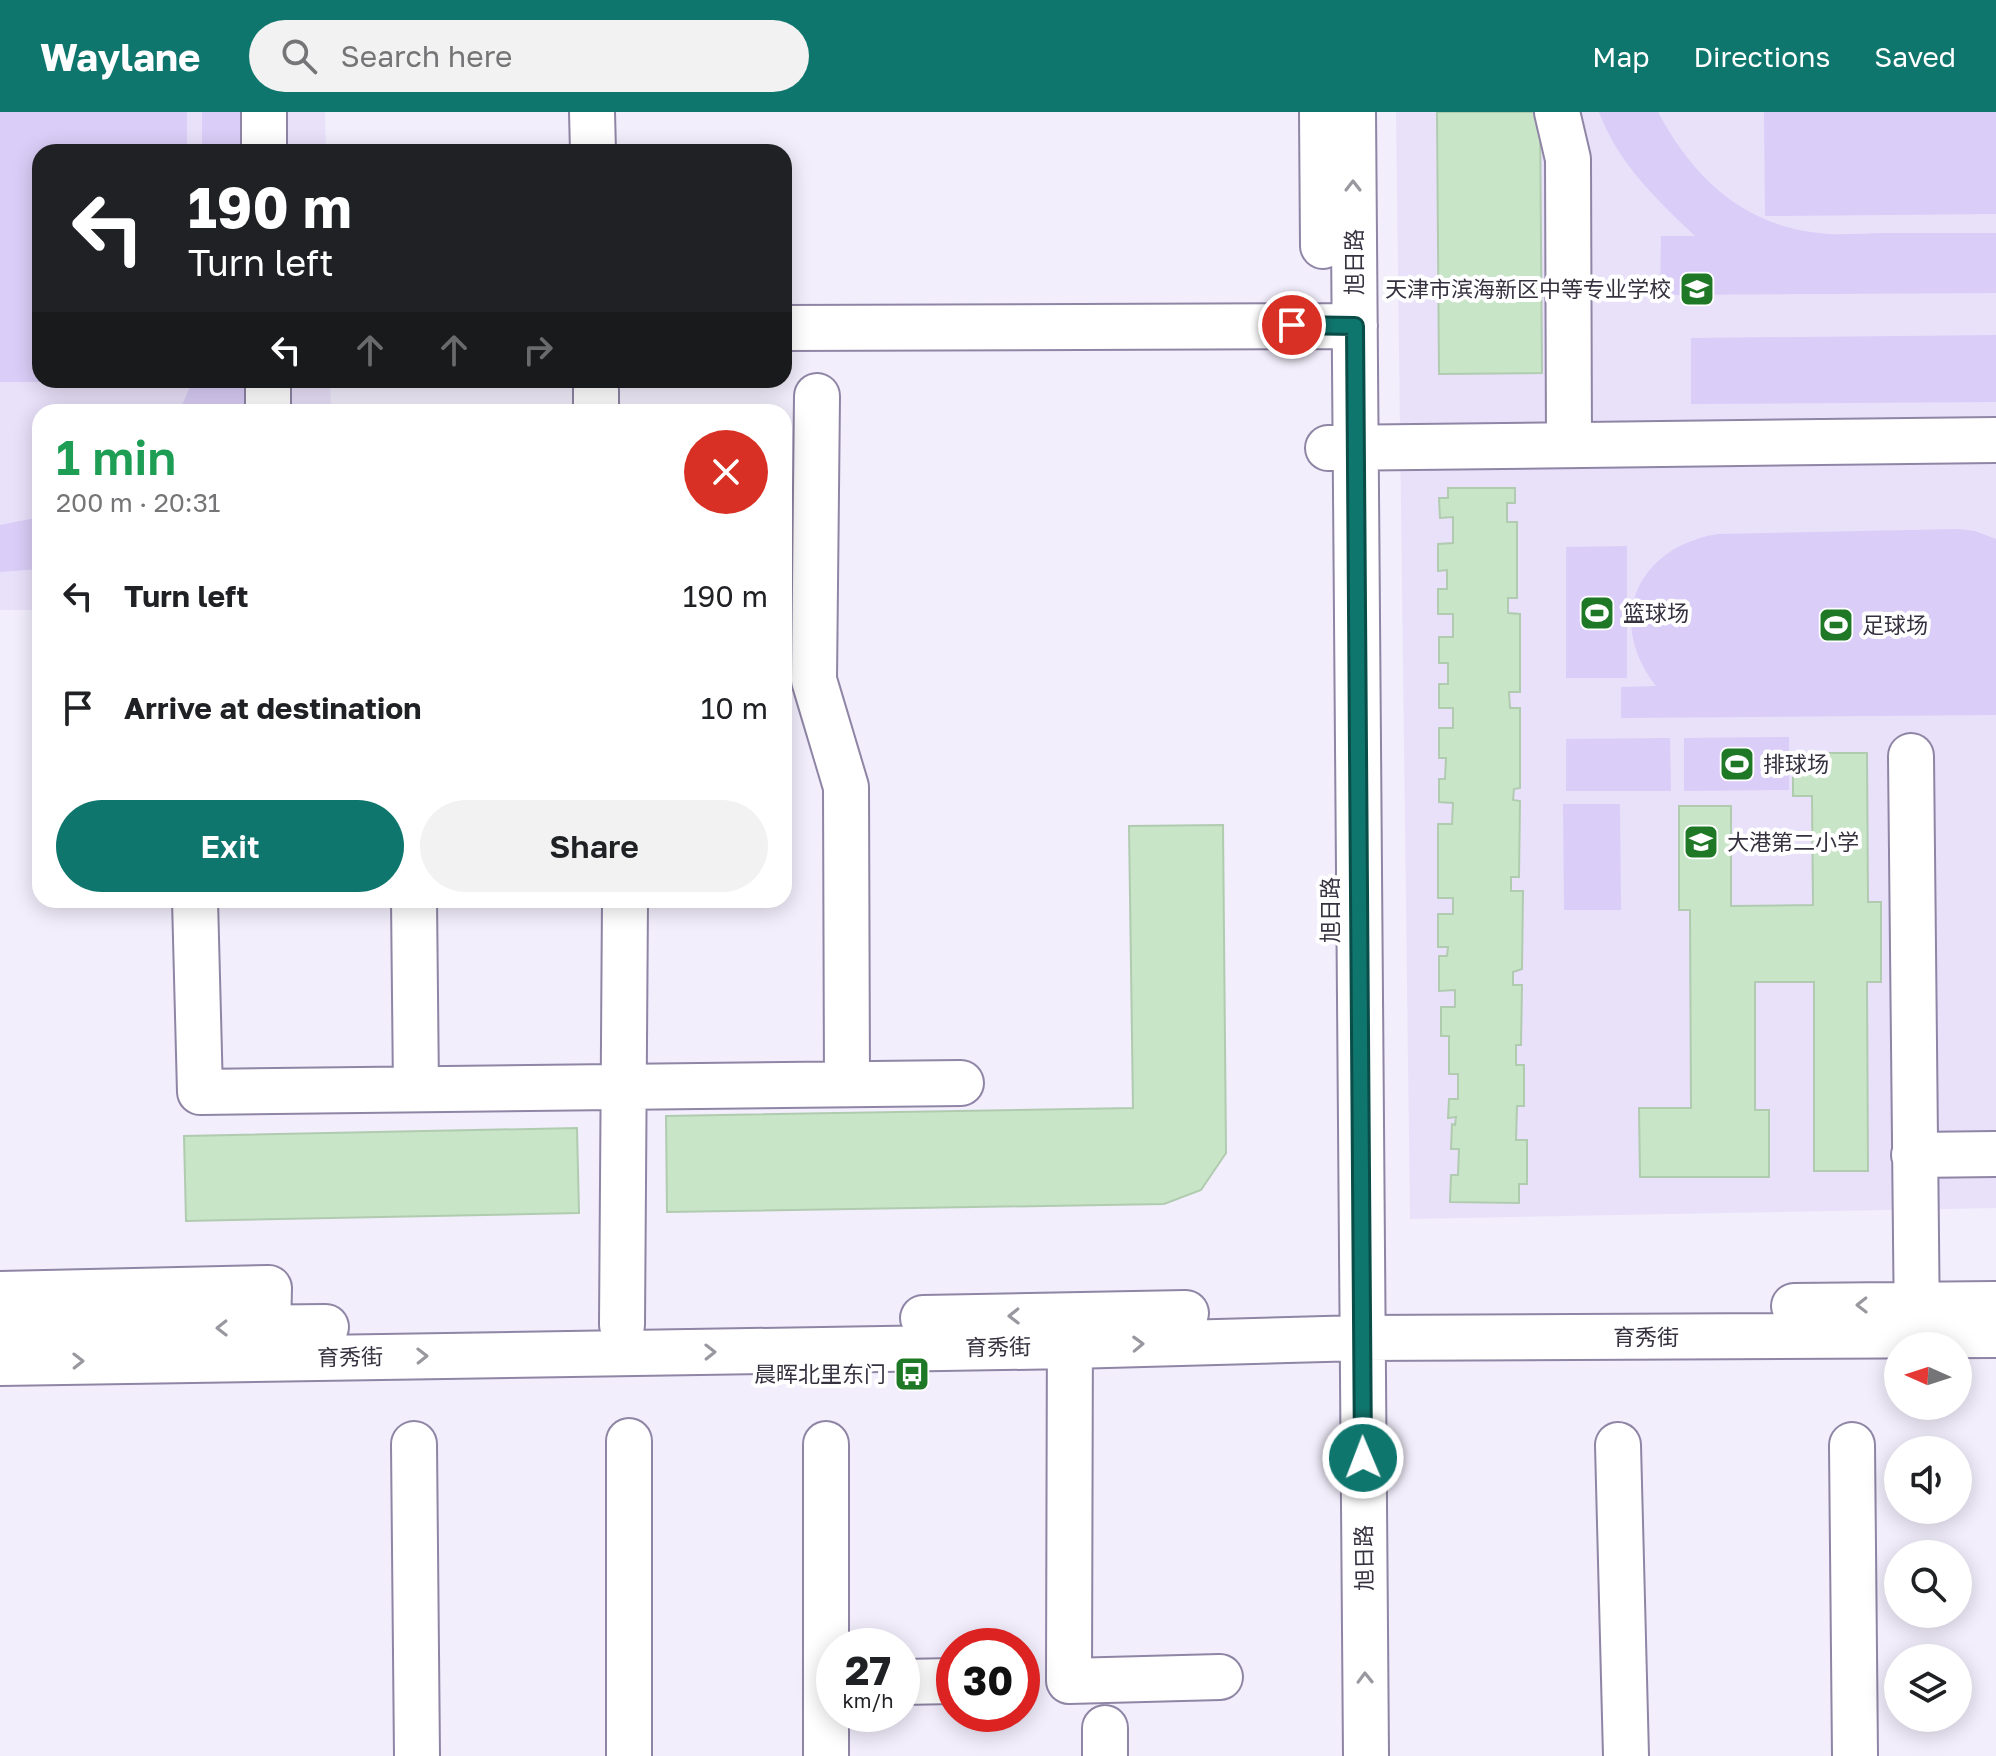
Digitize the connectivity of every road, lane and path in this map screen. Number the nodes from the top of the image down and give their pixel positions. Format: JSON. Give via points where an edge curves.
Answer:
{"nodes":[{"id":1,"x":264,"y":112,"type":"edge"},
{"id":2,"x":592,"y":112,"type":"edge"},
{"id":3,"x":1322,"y":112,"type":"edge"},
{"id":4,"x":1353,"y":112,"type":"edge"},
{"id":5,"x":1557,"y":112,"type":"edge"},
{"id":6,"x":264,"y":144,"type":"edge"},
{"id":7,"x":593,"y":144,"type":"edge"},
{"id":8,"x":1339,"y":326,"type":"junction"},
{"id":9,"x":792,"y":328,"type":"edge"},
{"id":10,"x":817,"y":396,"type":"dead end"},
{"id":11,"x":1996,"y":440,"type":"edge"},
{"id":12,"x":1569,"y":445,"type":"junction"},
{"id":13,"x":1340,"y":448,"type":"junction"},
{"id":14,"x":1911,"y":756,"type":"dead end"},
{"id":15,"x":195,"y":908,"type":"edge"},
{"id":16,"x":414,"y":908,"type":"edge"},
{"id":17,"x":625,"y":908,"type":"edge"},
{"id":18,"x":961,"y":1083,"type":"dead end"},
{"id":19,"x":847,"y":1084,"type":"junction"},
{"id":20,"x":623,"y":1087,"type":"junction"},
{"id":21,"x":416,"y":1089,"type":"junction"},
{"id":22,"x":1996,"y":1154,"type":"edge"},
{"id":23,"x":1914,"y":1155,"type":"junction"},
{"id":24,"x":0,"y":1294,"type":"edge"},
{"id":25,"x":1996,"y":1304,"type":"edge"},
{"id":26,"x":1916,"y":1320,"type":"junction"},
{"id":27,"x":1347,"y":1324,"type":"junction"},
{"id":28,"x":622,"y":1325,"type":"junction"},
{"id":29,"x":268,"y":1328,"type":"junction"},
{"id":30,"x":0,"y":1330,"type":"edge"},
{"id":31,"x":1071,"y":1330,"type":"junction"},
{"id":32,"x":1996,"y":1335,"type":"edge"},
{"id":33,"x":0,"y":1363,"type":"edge"},
{"id":34,"x":629,"y":1441,"type":"dead end"},
{"id":35,"x":414,"y":1444,"type":"dead end"},
{"id":36,"x":826,"y":1444,"type":"dead end"},
{"id":37,"x":1618,"y":1445,"type":"dead end"},
{"id":38,"x":1852,"y":1445,"type":"dead end"},
{"id":39,"x":829,"y":1628,"type":"edge"},
{"id":40,"x":1220,"y":1677,"type":"dead end"},
{"id":41,"x":827,"y":1732,"type":"edge"},
{"id":42,"x":417,"y":1756,"type":"edge"},
{"id":43,"x":629,"y":1756,"type":"edge"},
{"id":44,"x":826,"y":1756,"type":"edge"},
{"id":45,"x":1335,"y":1756,"type":"edge"},
{"id":46,"x":1366,"y":1756,"type":"edge"},
{"id":47,"x":1626,"y":1756,"type":"edge"},
{"id":48,"x":1855,"y":1756,"type":"edge"}],
"edges":[{"from":1,"to":6,"type":"street"},
{"from":2,"to":7,"type":"street"},
{"from":3,"to":8,"type":"street","name":"旭日路"},
{"from":8,"to":4,"type":"street","name":"旭日路","one_way":true},
{"from":5,"to":12,"type":"street","via":[[1568,159]]},
{"from":8,"to":9,"type":"street"},
{"from":8,"to":13,"type":"street","name":"旭日路"},
{"from":10,"to":19,"type":"street","via":[[814,680],[846,787]]},
{"from":11,"to":12,"type":"street"},
{"from":12,"to":13,"type":"street"},
{"from":13,"to":27,"type":"street","name":"旭日路"},
{"from":14,"to":23,"type":"street"},
{"from":15,"to":21,"type":"street","via":[[200,1092]]},
{"from":16,"to":21,"type":"street"},
{"from":17,"to":20,"type":"street"},
{"from":18,"to":19,"type":"street"},
{"from":19,"to":20,"type":"street"},
{"from":20,"to":21,"type":"street"},
{"from":20,"to":28,"type":"street"},
{"from":22,"to":23,"type":"street"},
{"from":23,"to":26,"type":"street"},
{"from":24,"to":29,"type":"street","via":[[269,1288]]},
{"from":25,"to":26,"type":"street","name":"育秀街"},
{"from":26,"to":27,"type":"street","name":"育秀街"},
{"from":26,"to":32,"type":"street","name":"育秀街"},
{"from":27,"to":31,"type":"street","name":"育秀街"},
{"from":27,"to":45,"type":"street","name":"旭日路"},
{"from":46,"to":27,"type":"street","name":"旭日路","one_way":true},
{"from":28,"to":29,"type":"street","name":"育秀街"},
{"from":31,"to":28,"type":"street","name":"育秀街","one_way":true},
{"from":29,"to":30,"type":"street","name":"育秀街","one_way":true},
{"from":33,"to":31,"type":"street","name":"育秀街","one_way":true},
{"from":31,"to":40,"type":"street","via":[[1069,1681]]},
{"from":34,"to":43,"type":"street"},
{"from":35,"to":42,"type":"street"},
{"from":36,"to":39,"type":"street"},
{"from":37,"to":47,"type":"street"},
{"from":38,"to":48,"type":"street"},
{"from":41,"to":44,"type":"street"}]}
